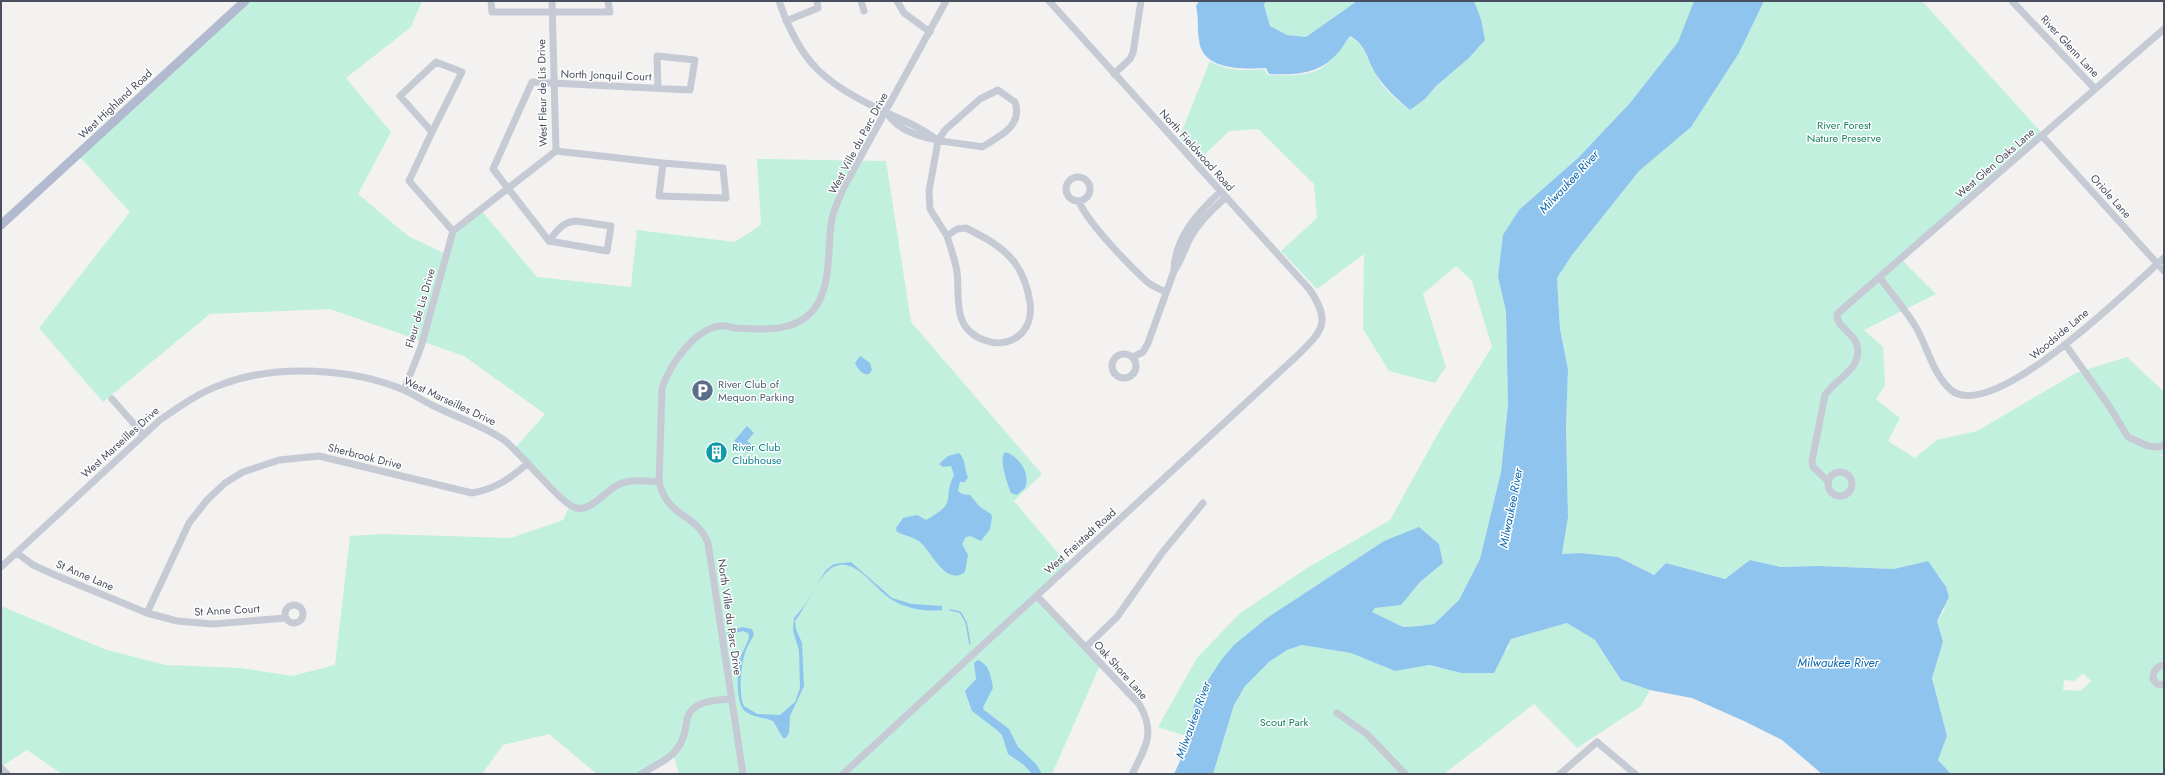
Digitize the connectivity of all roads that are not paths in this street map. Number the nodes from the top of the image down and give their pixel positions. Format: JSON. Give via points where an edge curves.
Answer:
{"nodes":[{"id":1,"x":243,"y":1,"type":"edge"},
{"id":2,"x":491,"y":1,"type":"edge"},
{"id":3,"x":552,"y":1,"type":"edge"},
{"id":4,"x":608,"y":1,"type":"edge"},
{"id":5,"x":779,"y":1,"type":"edge"},
{"id":6,"x":817,"y":1,"type":"edge"},
{"id":7,"x":861,"y":1,"type":"edge"},
{"id":8,"x":897,"y":1,"type":"edge"},
{"id":9,"x":946,"y":1,"type":"edge"},
{"id":10,"x":1049,"y":1,"type":"edge"},
{"id":11,"x":1141,"y":1,"type":"edge"},
{"id":12,"x":2012,"y":1,"type":"edge"},
{"id":13,"x":864,"y":11,"type":"dead end"},
{"id":14,"x":552,"y":12,"type":"junction"},
{"id":15,"x":786,"y":21,"type":"junction"},
{"id":16,"x":2164,"y":29,"type":"edge"},
{"id":17,"x":930,"y":32,"type":"junction"},
{"id":18,"x":1114,"y":74,"type":"junction"},
{"id":19,"x":553,"y":84,"type":"junction"},
{"id":20,"x":658,"y":87,"type":"junction"},
{"id":21,"x":2095,"y":89,"type":"junction"},
{"id":22,"x":887,"y":113,"type":"junction"},
{"id":23,"x":432,"y":132,"type":"junction"},
{"id":24,"x":2042,"y":136,"type":"junction"},
{"id":25,"x":938,"y":141,"type":"junction"},
{"id":26,"x":556,"y":151,"type":"junction"},
{"id":27,"x":663,"y":163,"type":"junction"},
{"id":28,"x":508,"y":186,"type":"junction"},
{"id":29,"x":1223,"y":195,"type":"junction"},
{"id":30,"x":1079,"y":201,"type":"dead end"},
{"id":31,"x":1,"y":225,"type":"edge"},
{"id":32,"x":453,"y":231,"type":"junction"},
{"id":33,"x":947,"y":236,"type":"junction"},
{"id":34,"x":549,"y":241,"type":"junction"},
{"id":35,"x":2164,"y":258,"type":"edge"},
{"id":36,"x":2158,"y":264,"type":"junction"},
{"id":37,"x":2164,"y":271,"type":"edge"},
{"id":38,"x":1880,"y":278,"type":"junction"},
{"id":39,"x":1166,"y":292,"type":"junction"},
{"id":40,"x":1322,"y":317,"type":"joint"},
{"id":41,"x":2065,"y":344,"type":"junction"},
{"id":42,"x":1132,"y":357,"type":"dead end"},
{"id":43,"x":404,"y":390,"type":"junction"},
{"id":44,"x":112,"y":399,"type":"dead end"},
{"id":45,"x":143,"y":434,"type":"junction"},
{"id":46,"x":2164,"y":445,"type":"edge"},
{"id":47,"x":528,"y":463,"type":"junction"},
{"id":48,"x":1828,"y":481,"type":"dead end"},
{"id":49,"x":659,"y":482,"type":"junction"},
{"id":50,"x":1203,"y":503,"type":"dead end"},
{"id":51,"x":17,"y":553,"type":"junction"},
{"id":52,"x":1,"y":568,"type":"edge"},
{"id":53,"x":1037,"y":596,"type":"junction"},
{"id":54,"x":147,"y":613,"type":"junction"},
{"id":55,"x":286,"y":618,"type":"dead end"},
{"id":56,"x":1086,"y":647,"type":"junction"},
{"id":57,"x":2164,"y":665,"type":"edge"},
{"id":58,"x":2164,"y":685,"type":"edge"},
{"id":59,"x":731,"y":698,"type":"junction"},
{"id":60,"x":1337,"y":712,"type":"dead end"},
{"id":61,"x":1,"y":768,"type":"edge"},
{"id":62,"x":7,"y":774,"type":"edge"},
{"id":63,"x":641,"y":774,"type":"edge"},
{"id":64,"x":743,"y":774,"type":"edge"},
{"id":65,"x":843,"y":774,"type":"edge"},
{"id":66,"x":1132,"y":774,"type":"edge"},
{"id":67,"x":1405,"y":774,"type":"edge"},
{"id":68,"x":1560,"y":774,"type":"edge"},
{"id":69,"x":1635,"y":774,"type":"edge"}],
"edges":[{"from":1,"to":31,"type":"main road","name":"West Highland Road"},
{"from":2,"to":14,"type":"street","via":[[492,12]]},
{"from":3,"to":14,"type":"street","name":"West Fleur de Lis Drive"},
{"from":4,"to":14,"type":"street","via":[[610,12]]},
{"from":5,"to":15,"type":"street"},
{"from":6,"to":15,"type":"street","via":[[818,8]]},
{"from":7,"to":13,"type":"street"},
{"from":8,"to":17,"type":"street","via":[[904,13]]},
{"from":9,"to":17,"type":"street","name":"West Ville du Parc Drive"},
{"from":10,"to":18,"type":"street","name":"North Fieldwood Road"},
{"from":11,"to":18,"type":"street","via":[[1133,53]]},
{"from":12,"to":21,"type":"street","name":"River Glenn Lane"},
{"from":14,"to":19,"type":"street","name":"West Fleur de Lis Drive"},
{"from":15,"to":22,"type":"street","via":[[808,60],[828,79],[850,95]]},
{"from":16,"to":21,"type":"street","name":"West Glen Oaks Lane"},
{"from":17,"to":22,"type":"street","name":"West Ville du Parc Drive"},
{"from":18,"to":29,"type":"street","name":"North Fieldwood Road"},
{"from":19,"to":20,"type":"street","name":"North Jonquil Court"},
{"from":19,"to":26,"type":"street","name":"West Fleur de Lis Drive"},
{"from":19,"to":28,"type":"street","name":"North Jonquil Court","via":[[532,82],[493,169]]},
{"from":20,"to":20,"type":"street","name":"North Jonquil Court","via":[[690,90],[695,60],[657,56]]},
{"from":21,"to":24,"type":"street","name":"West Glen Oaks Lane"},
{"from":22,"to":25,"type":"street","via":[[915,126]]},
{"from":22,"to":49,"type":"street","name":"West Ville du Parc Drive","via":[[844,187],[832,218],[829,258],[823,289],[814,307],[794,324],[778,329],[721,326],[706,330],[685,349],[667,373],[662,391]]},
{"from":23,"to":23,"type":"street","via":[[462,72],[436,62],[400,96]]},
{"from":23,"to":32,"type":"street","via":[[408,181]]},
{"from":24,"to":36,"type":"street","name":"Oriole Lane"},
{"from":24,"to":38,"type":"street","name":"West Glen Oaks Lane"},
{"from":25,"to":25,"type":"street","via":[[982,147],[1014,123],[1017,116],[1015,102],[998,90],[989,94],[945,130]]},
{"from":25,"to":33,"type":"street","via":[[932,170],[930,209]]},
{"from":26,"to":27,"type":"street"},
{"from":26,"to":28,"type":"street","name":"West Fleur de Lis Drive"},
{"from":27,"to":27,"type":"street","via":[[723,168],[726,198],[659,196]]},
{"from":28,"to":32,"type":"street","name":"West Fleur de Lis Drive"},
{"from":28,"to":34,"type":"street"},
{"from":29,"to":39,"type":"street","via":[[1204,213],[1187,237],[1174,260],[1174,271]]},
{"from":29,"to":40,"type":"street","name":"North Fieldwood Road","via":[[1310,290],[1321,306]]},
{"from":30,"to":39,"type":"street","via":[[1086,216],[1140,276]]},
{"from":32,"to":43,"type":"street","name":"Fleur de Lis Drive","via":[[421,347]]},
{"from":33,"to":33,"type":"street","via":[[957,272],[962,320],[966,326],[979,339],[992,343],[1003,344],[1019,336],[1029,318],[1030,304],[1023,277],[1014,263],[978,232],[962,228]]},
{"from":34,"to":34,"type":"street","via":[[607,251],[611,226],[568,222],[559,227]]},
{"from":35,"to":36,"type":"street","name":"Woodside Lane"},
{"from":36,"to":37,"type":"street","name":"Oriole Lane"},
{"from":36,"to":41,"type":"street","name":"Woodside Lane"},
{"from":38,"to":41,"type":"street","name":"Woodside Lane","via":[[1915,325],[1941,381],[1952,391],[1963,395],[1994,389],[2026,374]]},
{"from":38,"to":48,"type":"street","name":"West Glen Oaks Lane","via":[[1839,312],[1837,319],[1852,337],[1858,353],[1856,362],[1825,395],[1812,461],[1813,467]]},
{"from":39,"to":42,"type":"street","via":[[1148,343],[1143,352]]},
{"from":40,"to":53,"type":"street","name":"West Freistadt Road","via":[[1321,327],[1315,337],[1298,354]]},
{"from":41,"to":46,"type":"street","via":[[2128,437],[2148,446]]},
{"from":43,"to":45,"type":"street","name":"West Marseilles Drive","via":[[328,372],[256,376],[223,384],[186,401]]},
{"from":43,"to":47,"type":"street","name":"West Marseilles Drive","via":[[494,434]]},
{"from":44,"to":45,"type":"street"},
{"from":45,"to":51,"type":"street","name":"West Marseilles Drive"},
{"from":47,"to":49,"type":"street","name":"West Marseilles Drive","via":[[571,506],[578,508],[592,504],[620,484],[637,481]]},
{"from":47,"to":54,"type":"street","name":"Sherbrook Drive","via":[[499,485],[472,492],[319,456],[279,460],[243,472],[225,483],[207,500],[189,523]]},
{"from":49,"to":59,"type":"street","name":"North Ville du Parc Drive","via":[[662,496],[698,526],[708,543]]},
{"from":50,"to":56,"type":"street","via":[[1162,553],[1117,618]]},
{"from":51,"to":52,"type":"street","name":"West Marseilles Drive"},
{"from":51,"to":54,"type":"street","name":"St Anne Lane","via":[[38,568]]},
{"from":53,"to":56,"type":"street","name":"Oak Shore Lane"},
{"from":53,"to":65,"type":"street","name":"West Freistadt Road"},
{"from":54,"to":55,"type":"street","name":"St Anne Court","via":[[213,624]]},
{"from":56,"to":66,"type":"street","name":"Oak Shore Lane","via":[[1139,704],[1148,723],[1148,739]]},
{"from":57,"to":58,"type":"street","via":[[2160,665],[2154,671],[2153,679],[2157,684]]},
{"from":59,"to":63,"type":"street","via":[[712,700],[695,707],[688,714],[686,731],[676,750]]},
{"from":59,"to":64,"type":"street","name":"North Ville du Parc Drive"},
{"from":60,"to":67,"type":"street","via":[[1367,734]]},
{"from":61,"to":62,"type":"street"},
{"from":68,"to":69,"type":"street","via":[[1597,742]]}]}
